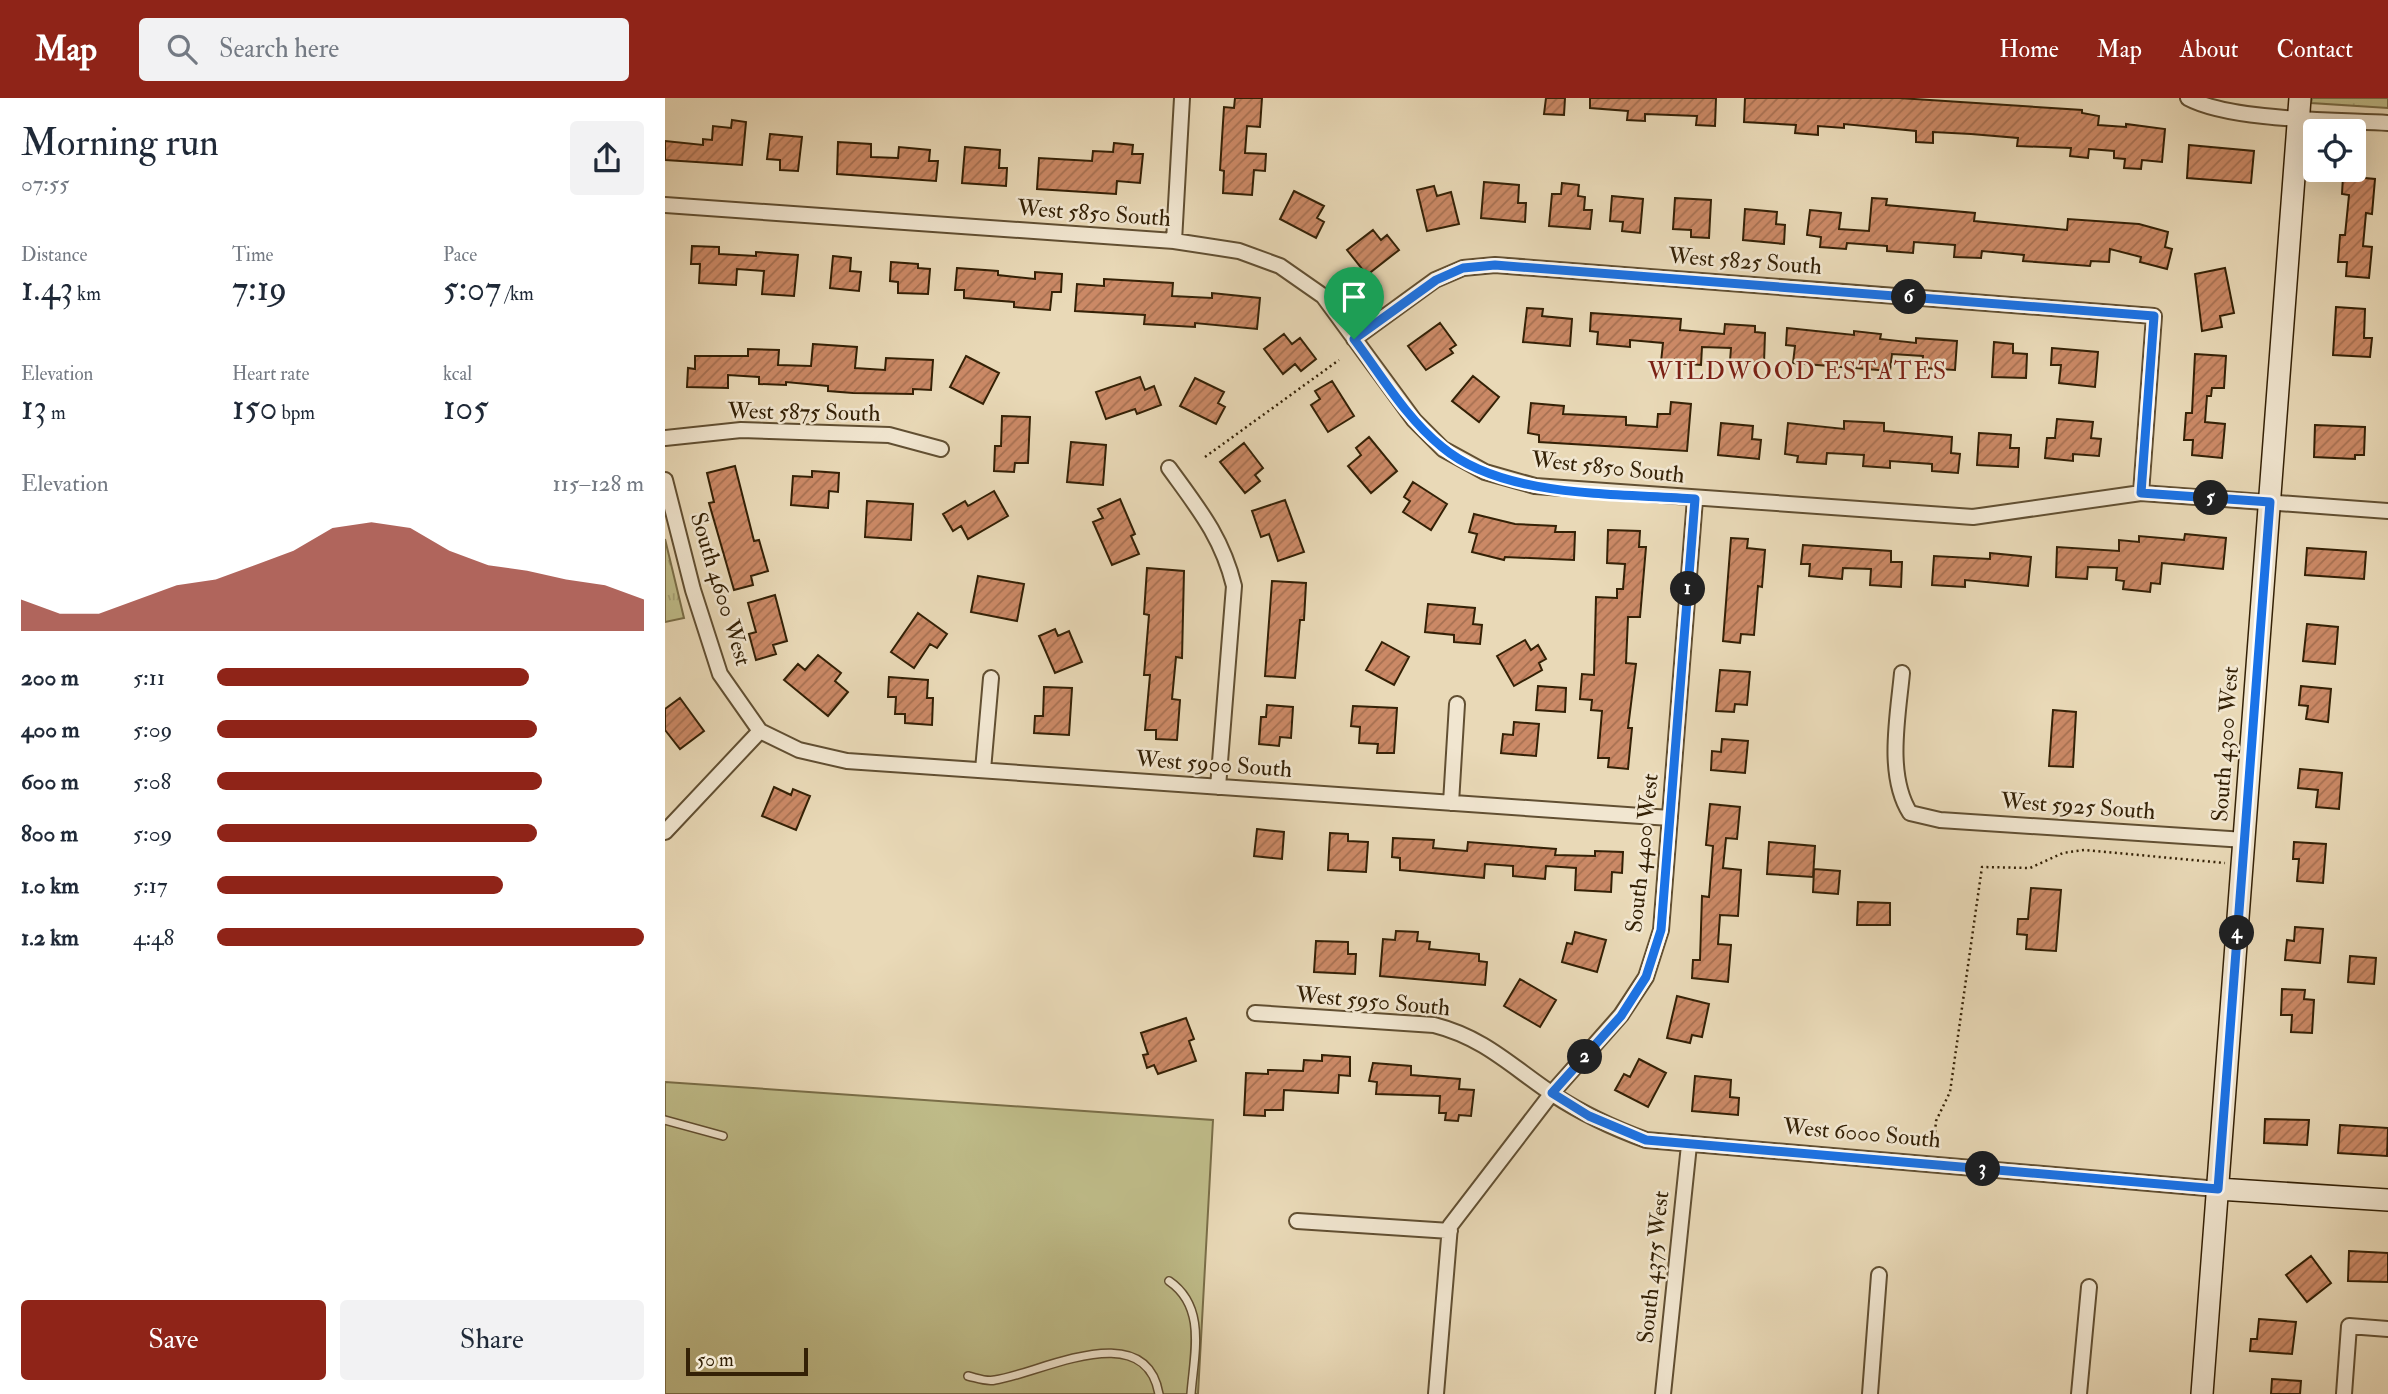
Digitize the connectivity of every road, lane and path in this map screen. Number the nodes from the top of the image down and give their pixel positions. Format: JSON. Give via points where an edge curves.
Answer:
{"nodes":[{"id":1,"x":1182,"y":98,"type":"edge"},
{"id":2,"x":2188,"y":98,"type":"edge"},
{"id":3,"x":2299,"y":107,"type":"edge"},
{"id":4,"x":2388,"y":123,"type":"edge"},
{"id":5,"x":665,"y":205,"type":"edge"},
{"id":6,"x":1174,"y":241,"type":"junction"},
{"id":7,"x":1354,"y":339,"type":"junction"},
{"id":8,"x":1339,"y":360,"type":"dead end"},
{"id":9,"x":665,"y":438,"type":"edge"},
{"id":10,"x":941,"y":449,"type":"dead end"},
{"id":11,"x":1205,"y":457,"type":"dead end"},
{"id":12,"x":1169,"y":468,"type":"dead end"},
{"id":13,"x":665,"y":480,"type":"edge"},
{"id":14,"x":2141,"y":493,"type":"junction"},
{"id":15,"x":1695,"y":499,"type":"junction"},
{"id":16,"x":2270,"y":502,"type":"junction"},
{"id":17,"x":2388,"y":511,"type":"edge"},
{"id":18,"x":1902,"y":673,"type":"dead end"},
{"id":19,"x":991,"y":678,"type":"dead end"},
{"id":20,"x":1457,"y":704,"type":"dead end"},
{"id":21,"x":760,"y":731,"type":"junction"},
{"id":22,"x":983,"y":770,"type":"junction"},
{"id":23,"x":1218,"y":787,"type":"junction"},
{"id":24,"x":1451,"y":803,"type":"junction"},
{"id":25,"x":1670,"y":818,"type":"junction"},
{"id":26,"x":665,"y":832,"type":"edge"},
{"id":27,"x":2245,"y":840,"type":"junction"},
{"id":28,"x":2243,"y":864,"type":"junction"},
{"id":29,"x":1255,"y":1013,"type":"dead end"},
{"id":30,"x":1552,"y":1093,"type":"junction"},
{"id":31,"x":665,"y":1120,"type":"edge"},
{"id":32,"x":723,"y":1136,"type":"dead end"},
{"id":33,"x":1934,"y":1143,"type":"dead end"},
{"id":34,"x":1689,"y":1145,"type":"junction"},
{"id":35,"x":2218,"y":1189,"type":"junction"},
{"id":36,"x":2388,"y":1200,"type":"edge"},
{"id":37,"x":1297,"y":1221,"type":"dead end"},
{"id":38,"x":1450,"y":1231,"type":"junction"},
{"id":39,"x":1879,"y":1275,"type":"dead end"},
{"id":40,"x":1169,"y":1281,"type":"dead end"},
{"id":41,"x":2089,"y":1287,"type":"dead end"},
{"id":42,"x":2388,"y":1329,"type":"edge"},
{"id":43,"x":968,"y":1376,"type":"dead end"},
{"id":44,"x":1159,"y":1394,"type":"edge"},
{"id":45,"x":1191,"y":1394,"type":"edge"},
{"id":46,"x":1436,"y":1394,"type":"edge"},
{"id":47,"x":1663,"y":1394,"type":"edge"},
{"id":48,"x":1870,"y":1394,"type":"edge"},
{"id":49,"x":2079,"y":1394,"type":"edge"},
{"id":50,"x":2202,"y":1394,"type":"edge"},
{"id":51,"x":2344,"y":1394,"type":"edge"}],
"edges":[{"from":1,"to":6,"type":"street"},
{"from":2,"to":3,"type":"street","via":[[2233,112]]},
{"from":3,"to":4,"type":"street"},
{"from":3,"to":16,"type":"main road","name":"South 4300 West"},
{"from":5,"to":6,"type":"street","name":"West 5850 South"},
{"from":6,"to":7,"type":"street","name":"West 5850 South","via":[[1239,251],[1280,267],[1323,296]]},
{"from":7,"to":14,"type":"street","name":"West 5825 South","via":[[1436,280],[1463,268],[1495,265],[2154,316]]},
{"from":7,"to":15,"type":"street","name":"West 5850 South","via":[[1443,449],[1485,472],[1535,486]]},
{"from":8,"to":11,"type":"path"},
{"from":9,"to":10,"type":"street","name":"West 5875 South","via":[[741,430],[889,435]]},
{"from":12,"to":23,"type":"street","via":[[1213,528],[1227,554],[1234,586]]},
{"from":13,"to":21,"type":"street","name":"South 4600 West","via":[[720,674]]},
{"from":14,"to":15,"type":"street","name":"West 5850 South","via":[[1973,517]]},
{"from":14,"to":16,"type":"street","name":"West 5850 South"},
{"from":15,"to":25,"type":"street","name":"South 4400 West"},
{"from":16,"to":17,"type":"street","name":"West 5850 South"},
{"from":16,"to":27,"type":"main road","name":"South 4300 West"},
{"from":18,"to":27,"type":"street","name":"West 5925 South","via":[[1897,775],[1900,796],[1910,813],[1940,820]]},
{"from":19,"to":22,"type":"street"},
{"from":20,"to":24,"type":"street"},
{"from":21,"to":22,"type":"street","name":"West 5900 South","via":[[799,750],[847,761]]},
{"from":21,"to":26,"type":"street"},
{"from":22,"to":23,"type":"street","name":"West 5900 South"},
{"from":23,"to":24,"type":"street","name":"West 5900 South"},
{"from":24,"to":25,"type":"street","name":"West 5900 South"},
{"from":25,"to":30,"type":"street","name":"South 4400 West","via":[[1661,930],[1646,977],[1621,1016]]},
{"from":27,"to":28,"type":"main road","name":"South 4300 West"},
{"from":28,"to":33,"type":"path","via":[[2084,850],[2063,853],[2030,868],[1982,867],[1950,1092],[1936,1121]]},
{"from":28,"to":35,"type":"main road","name":"South 4300 West"},
{"from":29,"to":30,"type":"street","name":"West 5950 South","via":[[1461,1032],[1493,1049]]},
{"from":30,"to":34,"type":"street","name":"West 6000 South","via":[[1616,1130],[1646,1140]]},
{"from":30,"to":38,"type":"street","name":"South 4400 West"},
{"from":31,"to":32,"type":"lane"},
{"from":34,"to":35,"type":"street","name":"West 6000 South"},
{"from":34,"to":47,"type":"street","name":"South 4375 West"},
{"from":35,"to":36,"type":"main road","name":"West 6000 South"},
{"from":35,"to":50,"type":"main road","name":"South 4300 West"},
{"from":37,"to":38,"type":"street"},
{"from":38,"to":46,"type":"street","name":"South 4400 West"},
{"from":39,"to":48,"type":"street"},
{"from":40,"to":45,"type":"lane","via":[[1185,1296],[1195,1316]]},
{"from":41,"to":49,"type":"street"},
{"from":42,"to":51,"type":"street","via":[[2349,1326]]},
{"from":43,"to":44,"type":"lane","via":[[995,1380],[1075,1356],[1130,1356],[1148,1368]]}]}
